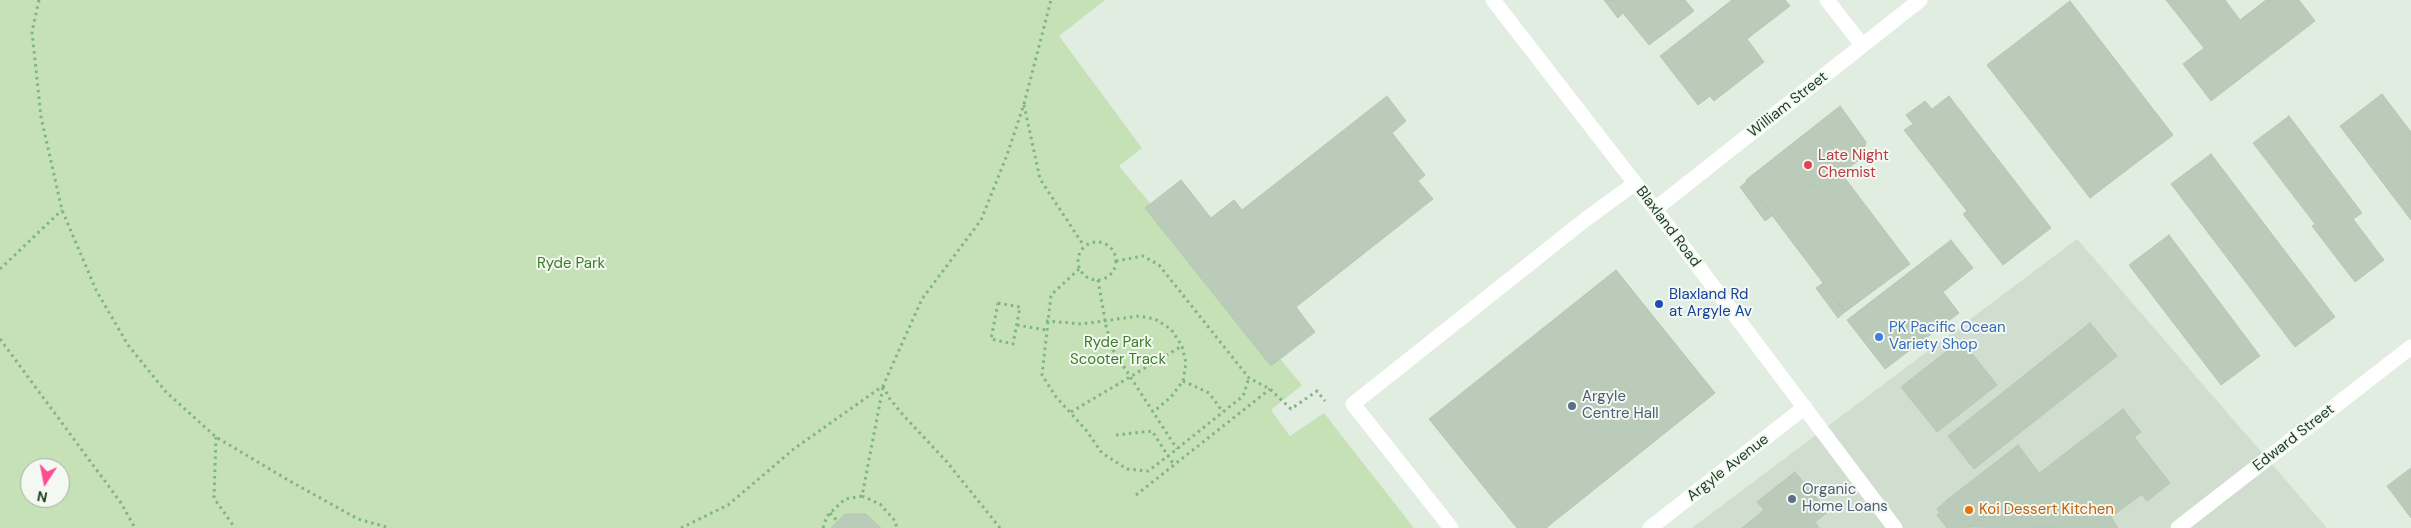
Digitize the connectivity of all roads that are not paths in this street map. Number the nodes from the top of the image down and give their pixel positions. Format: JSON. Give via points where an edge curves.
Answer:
{"nodes":[{"id":1,"x":1493,"y":0,"type":"edge"},
{"id":2,"x":1827,"y":0,"type":"edge"},
{"id":3,"x":1920,"y":0,"type":"edge"},
{"id":4,"x":1862,"y":45,"type":"junction"},
{"id":5,"x":1634,"y":184,"type":"junction"},
{"id":6,"x":1655,"y":209,"type":"junction"},
{"id":7,"x":2411,"y":348,"type":"edge"},
{"id":8,"x":1805,"y":407,"type":"junction"},
{"id":9,"x":1451,"y":528,"type":"edge"},
{"id":10,"x":1650,"y":528,"type":"edge"},
{"id":11,"x":1895,"y":528,"type":"edge"},
{"id":12,"x":2178,"y":528,"type":"edge"}],
"edges":[{"from":1,"to":5,"type":"street","name":"Blaxland Road"},
{"from":2,"to":4,"type":"street"},
{"from":3,"to":4,"type":"street","name":"William Street"},
{"from":4,"to":6,"type":"street","name":"William Street"},
{"from":5,"to":6,"type":"street","name":"Blaxland Road"},
{"from":5,"to":9,"type":"street","via":[[1353,404]]},
{"from":6,"to":8,"type":"street","name":"Blaxland Road"},
{"from":7,"to":12,"type":"street","name":"Edward Street"},
{"from":8,"to":10,"type":"street","name":"Argyle Avenue"},
{"from":8,"to":11,"type":"street","name":"Blaxland Road"}]}
